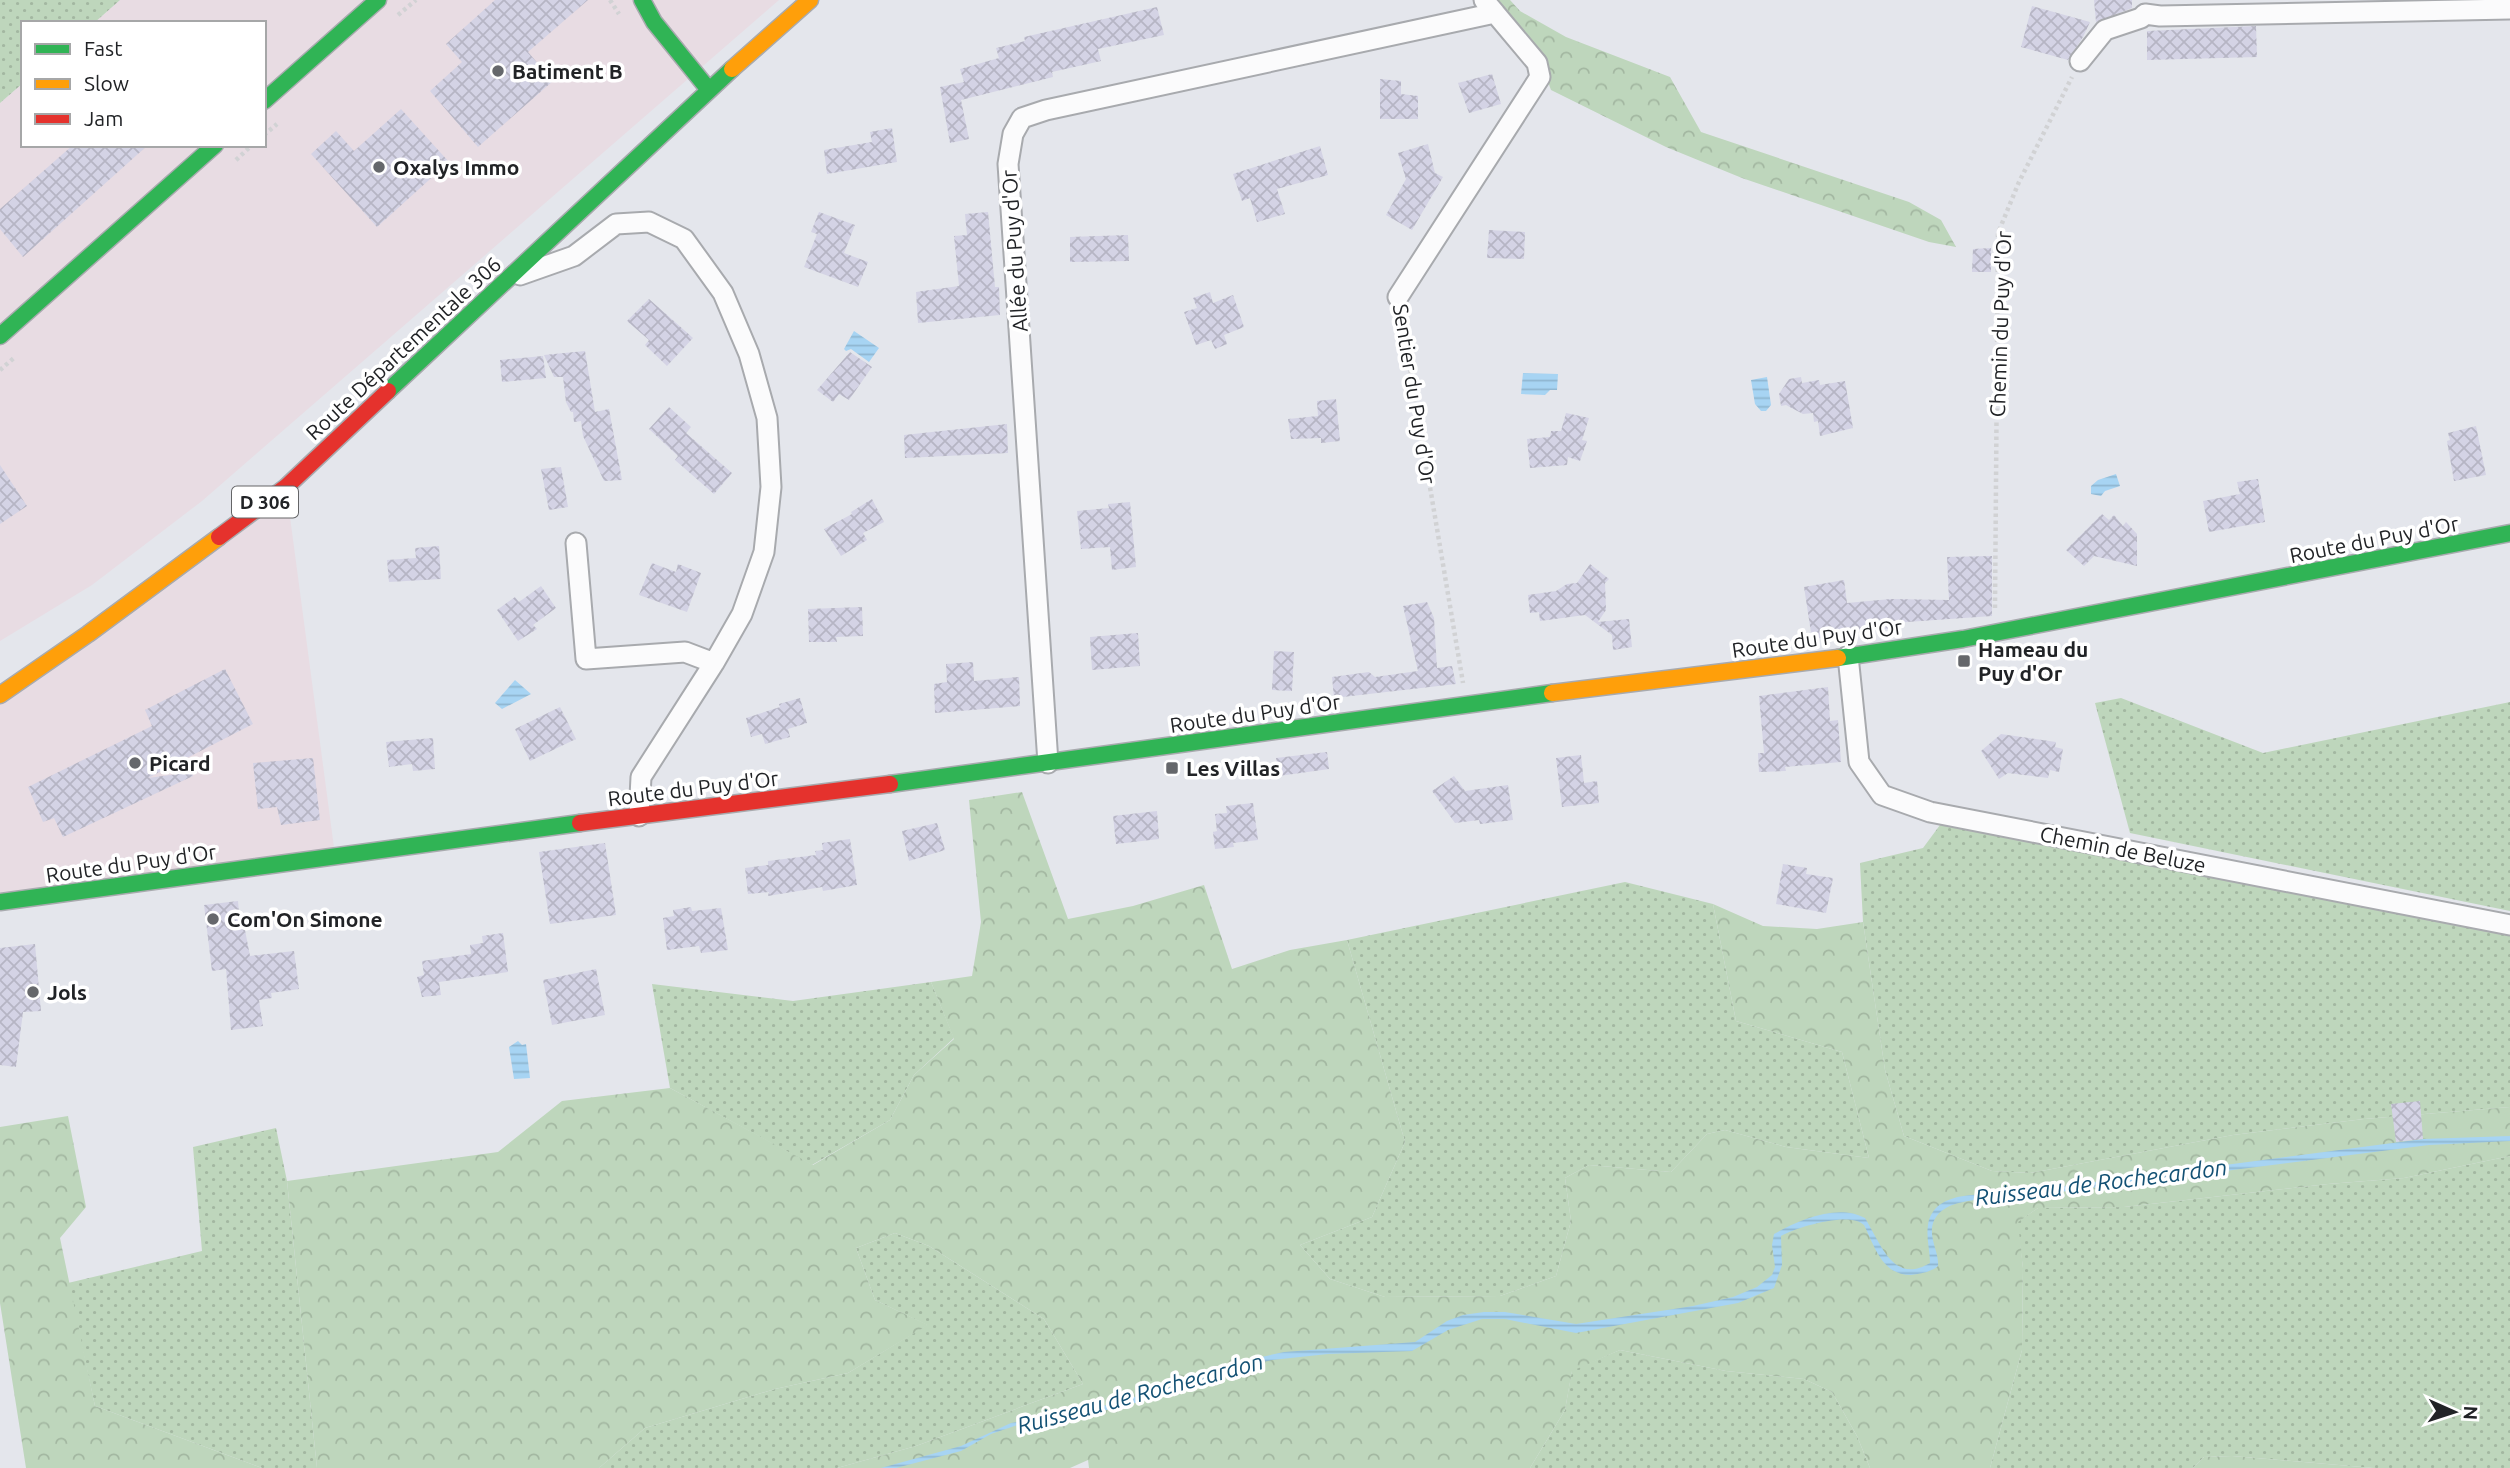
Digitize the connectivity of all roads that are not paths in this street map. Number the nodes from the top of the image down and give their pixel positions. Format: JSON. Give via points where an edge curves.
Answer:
{"nodes":[{"id":1,"x":378,"y":0,"type":"edge"},
{"id":2,"x":642,"y":0,"type":"edge"},
{"id":3,"x":810,"y":0,"type":"edge"},
{"id":4,"x":1490,"y":7,"type":"edge"},
{"id":5,"x":2143,"y":7,"type":"edge"},
{"id":6,"x":2510,"y":9,"type":"edge"},
{"id":7,"x":2080,"y":61,"type":"road end"},
{"id":8,"x":709,"y":90,"type":"junction"},
{"id":9,"x":266,"y":99,"type":"edge"},
{"id":10,"x":213,"y":147,"type":"edge"},
{"id":11,"x":505,"y":279,"type":"junction"},
{"id":12,"x":1398,"y":297,"type":"road end"},
{"id":13,"x":0,"y":336,"type":"edge"},
{"id":14,"x":2510,"y":533,"type":"edge"},
{"id":15,"x":576,"y":543,"type":"dead end"},
{"id":16,"x":1848,"y":656,"type":"junction"},
{"id":17,"x":714,"y":663,"type":"junction"},
{"id":18,"x":0,"y":695,"type":"edge"},
{"id":19,"x":1048,"y":762,"type":"junction"},
{"id":20,"x":639,"y":816,"type":"junction"},
{"id":21,"x":0,"y":902,"type":"edge"},
{"id":22,"x":2510,"y":925,"type":"edge"}],
"edges":[{"from":1,"to":9,"type":"main road"},
{"from":2,"to":8,"type":"main road","via":[[653,22]]},
{"from":3,"to":8,"type":"main road","name":"Route Départementale 306","number":"D 306"},
{"from":4,"to":12,"type":"street","name":"Sentier du Puy d'Or","via":[[1537,63],[1540,77]]},
{"from":4,"to":19,"type":"street","name":"Allée du Puy d'Or","via":[[1046,110],[1023,118],[1013,134],[1008,164]]},
{"from":5,"to":6,"type":"street","via":[[2160,16]]},
{"from":5,"to":7,"type":"street","via":[[2141,18],[2105,30]]},
{"from":8,"to":11,"type":"main road","name":"Route Départementale 306","number":"D 306"},
{"from":10,"to":13,"type":"main road"},
{"from":11,"to":17,"type":"street","via":[[575,256],[616,224],[649,222],[684,239],[723,293],[749,354],[767,418],[771,487],[764,552],[742,614]]},
{"from":11,"to":18,"type":"main road","name":"Route Départementale 306","number":"D 306","via":[[286,487]]},
{"from":14,"to":16,"type":"main road","name":"Route du Puy d'Or","via":[[1995,634]]},
{"from":15,"to":17,"type":"street","via":[[586,659],[685,652]]},
{"from":16,"to":19,"type":"main road","name":"Route du Puy d'Or"},
{"from":16,"to":22,"type":"street","name":"Chemin de Beluze","via":[[1859,762],[1882,795],[1930,812]]},
{"from":17,"to":20,"type":"street","via":[[641,777]]},
{"from":19,"to":20,"type":"main road","name":"Route du Puy d'Or"},
{"from":20,"to":21,"type":"main road","name":"Route du Puy d'Or"}]}
